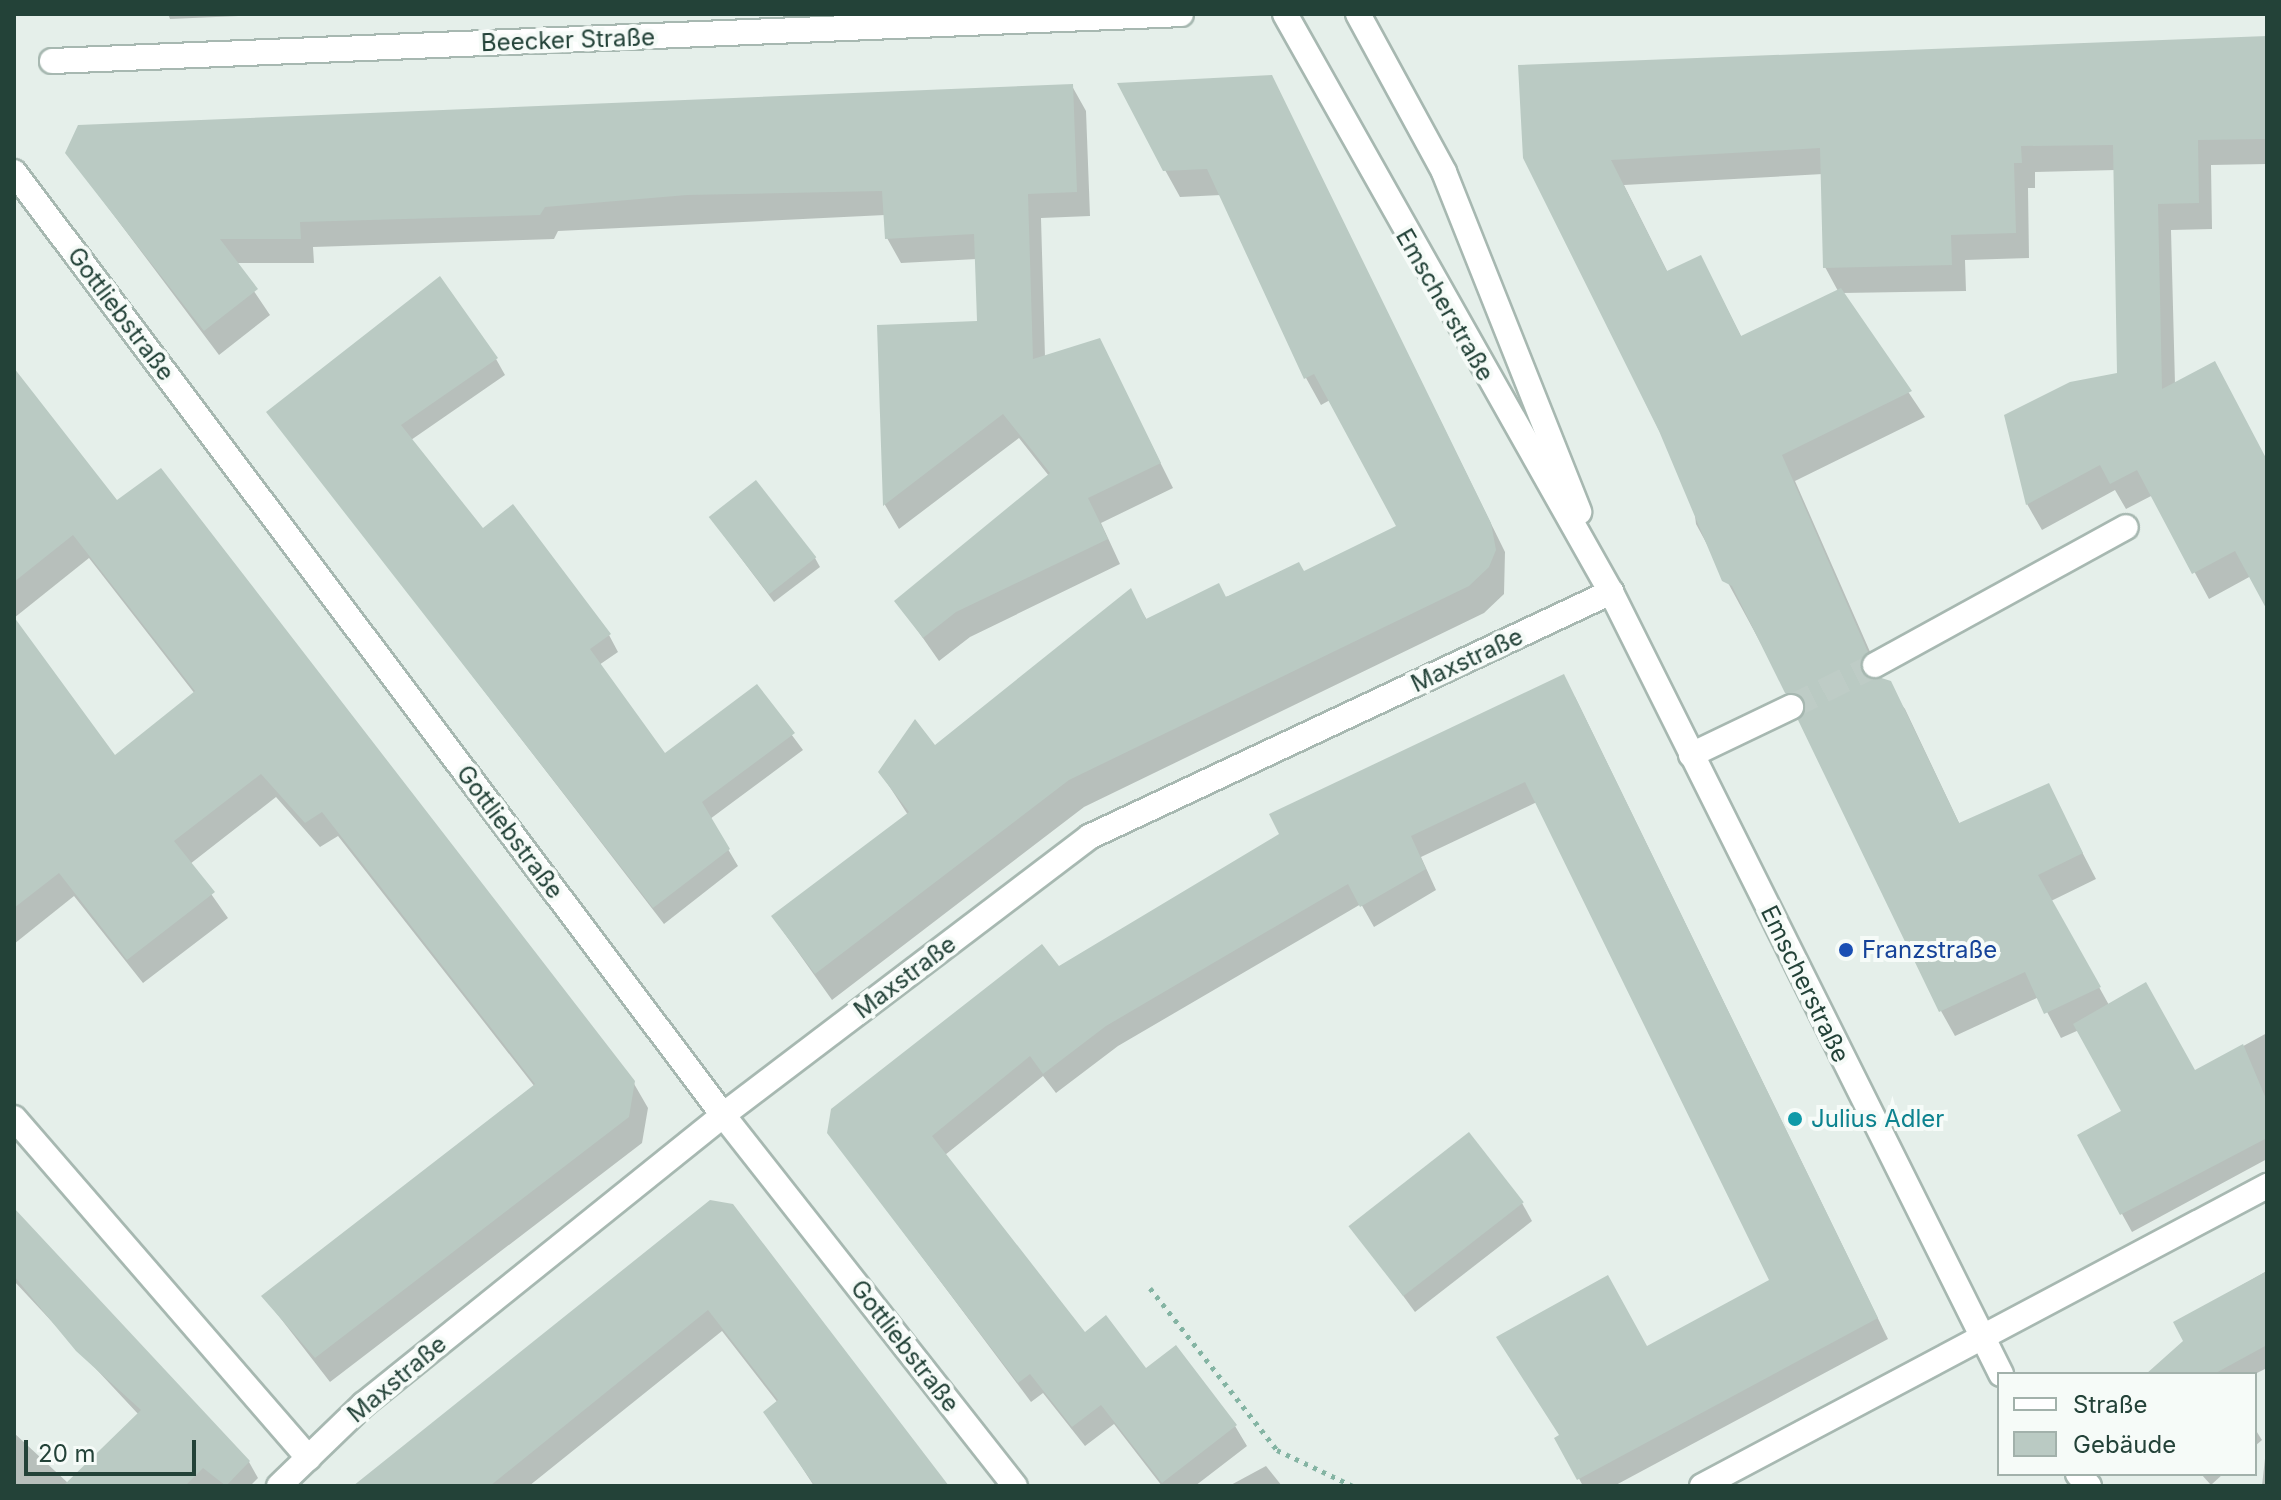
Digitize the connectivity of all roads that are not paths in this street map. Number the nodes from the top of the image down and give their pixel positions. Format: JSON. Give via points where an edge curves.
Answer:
{"nodes":[{"id":1,"x":1181,"y":14,"type":"edge"},
{"id":2,"x":1285,"y":14,"type":"edge"},
{"id":3,"x":1358,"y":14,"type":"edge"},
{"id":4,"x":52,"y":61,"type":"dead end"},
{"id":5,"x":14,"y":172,"type":"edge"},
{"id":6,"x":2126,"y":527,"type":"dead end"},
{"id":7,"x":1611,"y":592,"type":"junction"},
{"id":8,"x":1875,"y":665,"type":"tunnel mouth"},
{"id":9,"x":1791,"y":707,"type":"tunnel mouth"},
{"id":10,"x":1691,"y":755,"type":"junction"},
{"id":11,"x":723,"y":1115,"type":"junction"},
{"id":12,"x":14,"y":1118,"type":"edge"},
{"id":13,"x":2267,"y":1186,"type":"edge"},
{"id":14,"x":1979,"y":1335,"type":"junction"},
{"id":15,"x":2000,"y":1372,"type":"edge"},
{"id":16,"x":309,"y":1458,"type":"junction"},
{"id":17,"x":279,"y":1486,"type":"edge"},
{"id":18,"x":1015,"y":1486,"type":"edge"},
{"id":19,"x":1702,"y":1486,"type":"edge"}],
"edges":[{"from":1,"to":4,"type":"street","name":"Beecker Straße"},
{"from":2,"to":7,"type":"street","name":"Emscherstraße"},
{"from":3,"to":7,"type":"street","name":"Emscherstraße","via":[[1444,172]]},
{"from":5,"to":11,"type":"street","name":"Gottliebstraße"},
{"from":6,"to":8,"type":"street"},
{"from":7,"to":10,"type":"street","name":"Emscherstraße"},
{"from":7,"to":11,"type":"street","name":"Maxstraße","via":[[1089,837]]},
{"from":9,"to":10,"type":"street"},
{"from":10,"to":14,"type":"street","name":"Emscherstraße"},
{"from":11,"to":16,"type":"street","name":"Maxstraße","via":[[364,1404]]},
{"from":11,"to":18,"type":"street","name":"Gottliebstraße"},
{"from":12,"to":16,"type":"street"},
{"from":13,"to":14,"type":"street"},
{"from":14,"to":15,"type":"street","name":"Emscherstraße"},
{"from":14,"to":19,"type":"street"},
{"from":16,"to":17,"type":"street","name":"Maxstraße"}]}
